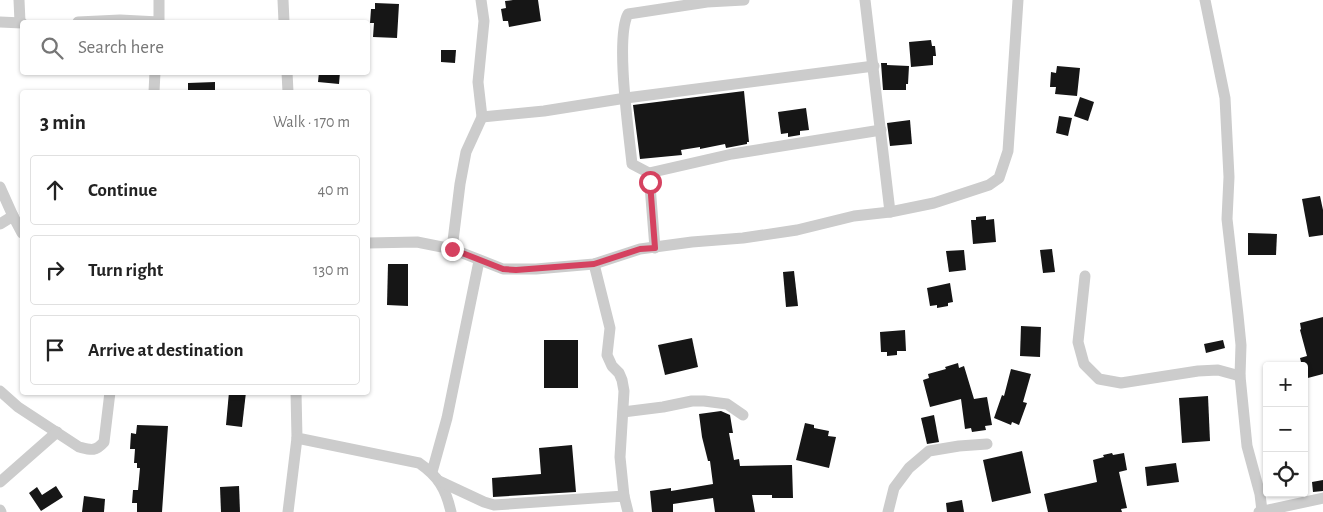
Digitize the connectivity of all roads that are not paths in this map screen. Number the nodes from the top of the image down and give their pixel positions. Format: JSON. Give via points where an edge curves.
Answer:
{"nodes":[{"id":1,"x":19,"y":0,"type":"edge"},
{"id":2,"x":159,"y":0,"type":"edge"},
{"id":3,"x":283,"y":0,"type":"edge"},
{"id":4,"x":481,"y":0,"type":"edge"},
{"id":5,"x":744,"y":0,"type":"edge"},
{"id":6,"x":865,"y":0,"type":"edge"},
{"id":7,"x":1018,"y":0,"type":"edge"},
{"id":8,"x":1205,"y":0,"type":"edge"},
{"id":9,"x":21,"y":20,"type":"edge"},
{"id":10,"x":159,"y":20,"type":"edge"},
{"id":11,"x":284,"y":20,"type":"edge"},
{"id":12,"x":0,"y":22,"type":"edge"},
{"id":13,"x":20,"y":22,"type":"edge"},
{"id":14,"x":874,"y":66,"type":"junction"},
{"id":15,"x":156,"y":75,"type":"edge"},
{"id":16,"x":287,"y":75,"type":"edge"},
{"id":17,"x":154,"y":90,"type":"edge"},
{"id":18,"x":288,"y":90,"type":"edge"},
{"id":19,"x":626,"y":98,"type":"junction"},
{"id":20,"x":482,"y":117,"type":"junction"},
{"id":21,"x":881,"y":130,"type":"junction"},
{"id":22,"x":649,"y":172,"type":"junction"},
{"id":23,"x":0,"y":188,"type":"edge"},
{"id":24,"x":890,"y":212,"type":"junction"},
{"id":25,"x":12,"y":216,"type":"junction"},
{"id":26,"x":0,"y":224,"type":"edge"},
{"id":27,"x":20,"y":229,"type":"edge"},
{"id":28,"x":370,"y":243,"type":"edge"},
{"id":29,"x":655,"y":248,"type":"junction"},
{"id":30,"x":452,"y":249,"type":"junction"},
{"id":31,"x":479,"y":261,"type":"junction"},
{"id":32,"x":594,"y":264,"type":"junction"},
{"id":33,"x":1085,"y":276,"type":"dead end"},
{"id":34,"x":1240,"y":376,"type":"junction"},
{"id":35,"x":0,"y":391,"type":"edge"},
{"id":36,"x":110,"y":395,"type":"edge"},
{"id":37,"x":296,"y":395,"type":"edge"},
{"id":38,"x":623,"y":412,"type":"junction"},
{"id":39,"x":743,"y":415,"type":"dead end"},
{"id":40,"x":57,"y":432,"type":"junction"},
{"id":41,"x":297,"y":438,"type":"junction"},
{"id":42,"x":987,"y":444,"type":"dead end"},
{"id":43,"x":435,"y":476,"type":"junction"},
{"id":44,"x":0,"y":482,"type":"edge"},
{"id":45,"x":624,"y":496,"type":"junction"},
{"id":46,"x":1323,"y":498,"type":"edge"},
{"id":47,"x":1260,"y":511,"type":"edge"},
{"id":48,"x":288,"y":512,"type":"edge"},
{"id":49,"x":451,"y":512,"type":"edge"},
{"id":50,"x":628,"y":512,"type":"edge"},
{"id":51,"x":888,"y":512,"type":"edge"}],
"edges":[{"from":1,"to":9,"type":"street"},
{"from":2,"to":10,"type":"street"},
{"from":3,"to":11,"type":"street"},
{"from":4,"to":20,"type":"street","via":[[484,21],[478,82]]},
{"from":5,"to":19,"type":"street","via":[[628,14],[624,21],[623,44]]},
{"from":6,"to":14,"type":"street"},
{"from":7,"to":24,"type":"street","via":[[1008,151],[999,178],[989,185],[934,203]]},
{"from":8,"to":34,"type":"street","via":[[1225,98],[1229,177],[1227,219],[1241,345]]},
{"from":12,"to":13,"type":"street"},
{"from":14,"to":19,"type":"street"},
{"from":14,"to":21,"type":"street"},
{"from":15,"to":17,"type":"street"},
{"from":16,"to":18,"type":"street"},
{"from":19,"to":20,"type":"street"},
{"from":19,"to":22,"type":"street","via":[[632,164]]},
{"from":20,"to":30,"type":"street","via":[[466,152]]},
{"from":21,"to":22,"type":"street","via":[[732,154]]},
{"from":21,"to":24,"type":"street"},
{"from":22,"to":29,"type":"street"},
{"from":23,"to":25,"type":"street"},
{"from":24,"to":29,"type":"street","via":[[854,216],[797,230]]},
{"from":25,"to":26,"type":"street"},
{"from":25,"to":27,"type":"street"},
{"from":28,"to":30,"type":"street","via":[[417,242]]},
{"from":29,"to":32,"type":"street","via":[[640,249]]},
{"from":30,"to":31,"type":"street"},
{"from":31,"to":32,"type":"street","via":[[516,270]]},
{"from":31,"to":43,"type":"street"},
{"from":32,"to":38,"type":"street","via":[[610,328],[608,361],[622,380]]},
{"from":33,"to":34,"type":"street","via":[[1078,342],[1084,364],[1099,379],[1121,383],[1218,370]]},
{"from":34,"to":47,"type":"street","via":[[1247,446],[1260,494]]},
{"from":35,"to":40,"type":"street"},
{"from":36,"to":40,"type":"street","via":[[104,442],[98,448],[80,447]]},
{"from":37,"to":41,"type":"street"},
{"from":38,"to":39,"type":"street","via":[[704,401],[727,404]]},
{"from":38,"to":45,"type":"street","via":[[620,457]]},
{"from":40,"to":44,"type":"street"},
{"from":41,"to":43,"type":"street","via":[[418,463]]},
{"from":41,"to":48,"type":"street"},
{"from":42,"to":51,"type":"street","via":[[929,451],[894,488]]},
{"from":43,"to":45,"type":"street","via":[[494,505]]},
{"from":43,"to":49,"type":"street","via":[[446,494]]},
{"from":45,"to":50,"type":"street"},
{"from":46,"to":47,"type":"street"}]}
